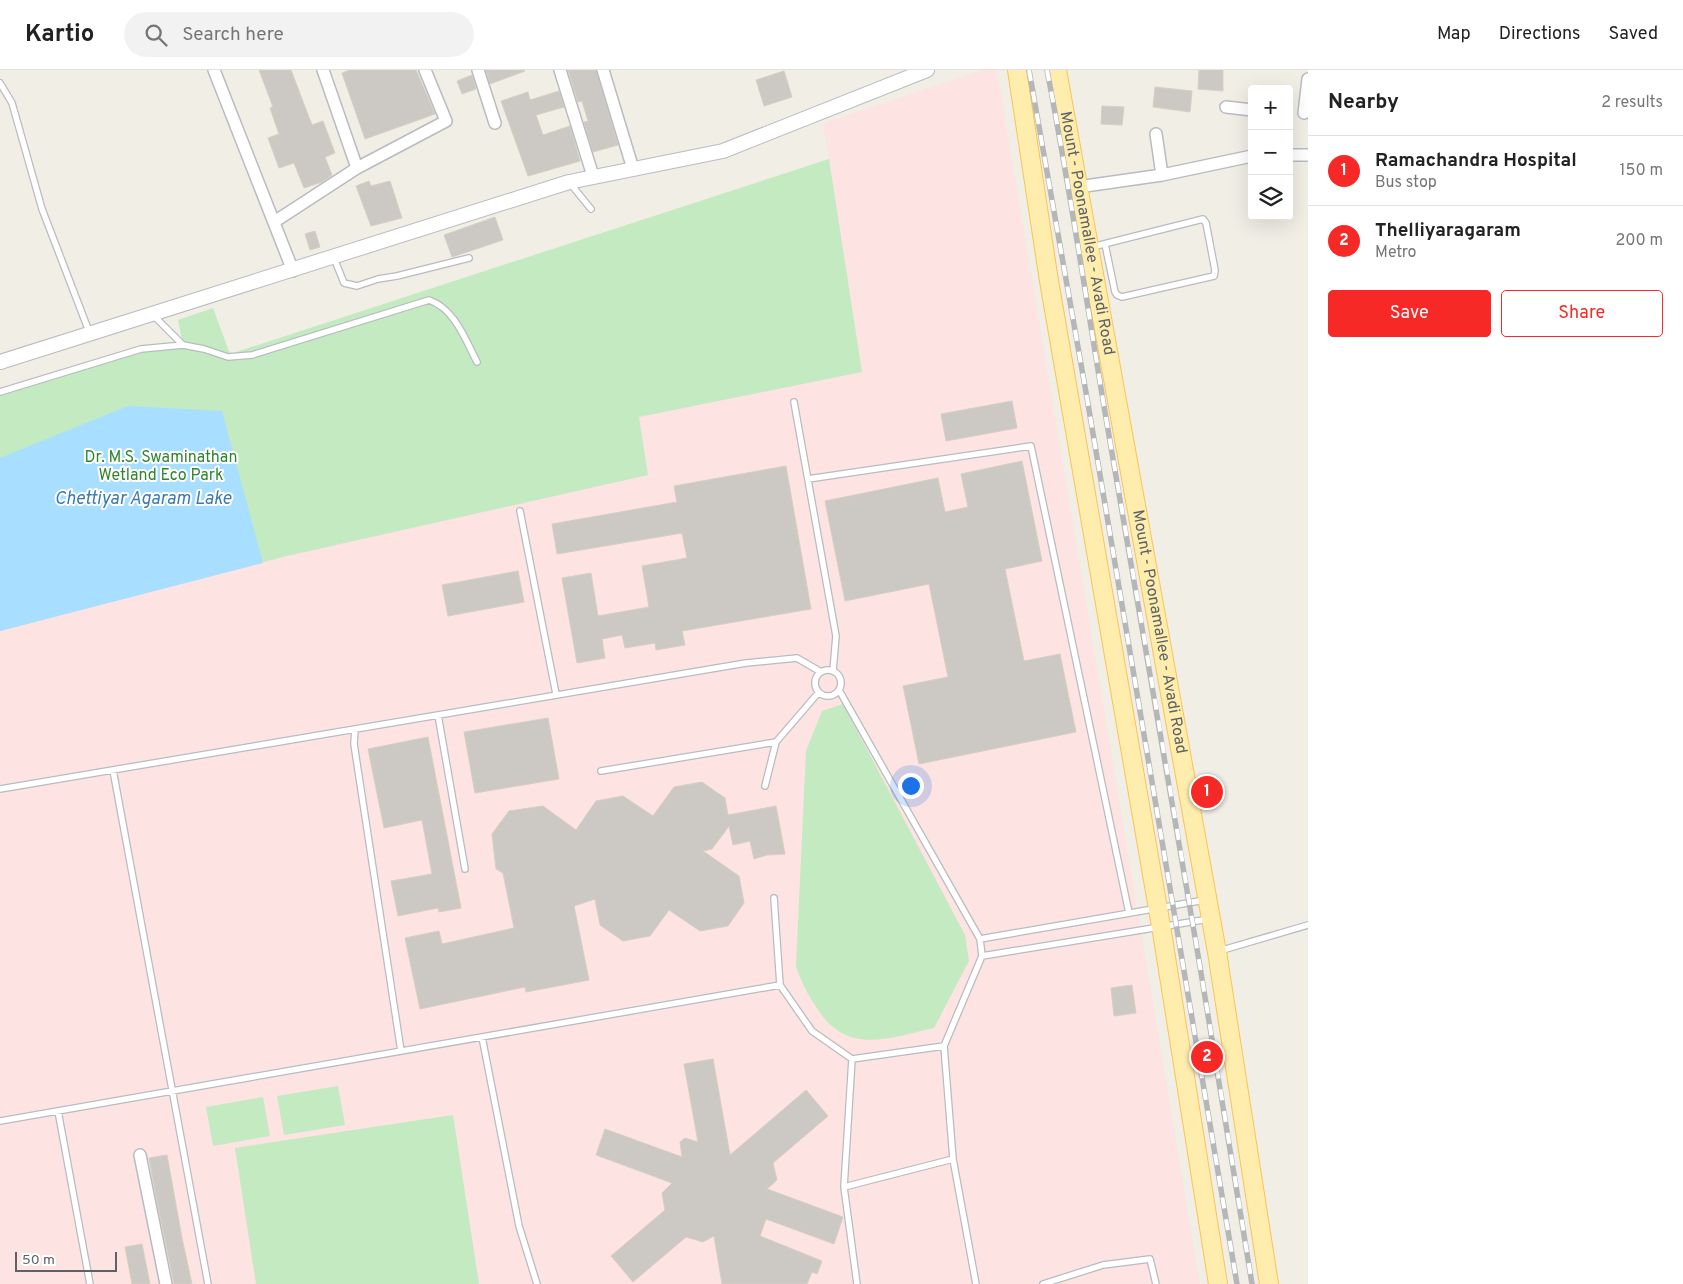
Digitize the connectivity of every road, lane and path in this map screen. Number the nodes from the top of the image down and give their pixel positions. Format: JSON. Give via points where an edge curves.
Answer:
{"nodes":[{"id":1,"x":214,"y":70,"type":"edge"},
{"id":2,"x":323,"y":70,"type":"edge"},
{"id":3,"x":424,"y":70,"type":"edge"},
{"id":4,"x":478,"y":70,"type":"edge"},
{"id":5,"x":560,"y":70,"type":"edge"},
{"id":6,"x":603,"y":70,"type":"edge"},
{"id":7,"x":927,"y":70,"type":"edge"},
{"id":8,"x":1016,"y":70,"type":"edge"},
{"id":9,"x":1057,"y":70,"type":"edge"},
{"id":10,"x":1308,"y":80,"type":"edge"},
{"id":11,"x":0,"y":83,"type":"edge"},
{"id":12,"x":1226,"y":107,"type":"dead end"},
{"id":13,"x":1248,"y":110,"type":"edge"},
{"id":14,"x":1304,"y":113,"type":"dead end"},
{"id":15,"x":495,"y":123,"type":"dead end"},
{"id":16,"x":1156,"y":134,"type":"dead end"},
{"id":17,"x":1293,"y":155,"type":"edge"},
{"id":18,"x":1308,"y":155,"type":"edge"},
{"id":19,"x":1248,"y":157,"type":"edge"},
{"id":20,"x":357,"y":168,"type":"junction"},
{"id":21,"x":633,"y":169,"type":"junction"},
{"id":22,"x":1162,"y":175,"type":"junction"},
{"id":23,"x":593,"y":176,"type":"junction"},
{"id":24,"x":569,"y":182,"type":"junction"},
{"id":25,"x":1078,"y":187,"type":"junction"},
{"id":26,"x":591,"y":209,"type":"dead end"},
{"id":27,"x":274,"y":222,"type":"junction"},
{"id":28,"x":1097,"y":246,"type":"junction"},
{"id":29,"x":334,"y":258,"type":"junction"},
{"id":30,"x":469,"y":258,"type":"dead end"},
{"id":31,"x":293,"y":271,"type":"junction"},
{"id":32,"x":153,"y":314,"type":"junction"},
{"id":33,"x":90,"y":334,"type":"junction"},
{"id":34,"x":183,"y":345,"type":"junction"},
{"id":35,"x":0,"y":362,"type":"edge"},
{"id":36,"x":477,"y":362,"type":"dead end"},
{"id":37,"x":0,"y":392,"type":"edge"},
{"id":38,"x":794,"y":402,"type":"dead end"},
{"id":39,"x":808,"y":479,"type":"junction"},
{"id":40,"x":520,"y":511,"type":"dead end"},
{"id":41,"x":833,"y":670,"type":"junction"},
{"id":42,"x":821,"y":672,"type":"junction"},
{"id":43,"x":839,"y":690,"type":"junction"},
{"id":44,"x":819,"y":692,"type":"junction"},
{"id":45,"x":556,"y":694,"type":"junction"},
{"id":46,"x":438,"y":715,"type":"junction"},
{"id":47,"x":355,"y":729,"type":"junction"},
{"id":48,"x":776,"y":742,"type":"junction"},
{"id":49,"x":112,"y":770,"type":"junction"},
{"id":50,"x":601,"y":771,"type":"dead end"},
{"id":51,"x":766,"y":786,"type":"dead end"},
{"id":52,"x":0,"y":789,"type":"edge"},
{"id":53,"x":465,"y":869,"type":"dead end"},
{"id":54,"x":774,"y":898,"type":"dead end"},
{"id":55,"x":1207,"y":900,"type":"junction"},
{"id":56,"x":1158,"y":908,"type":"junction"},
{"id":57,"x":1129,"y":913,"type":"junction"},
{"id":58,"x":1210,"y":918,"type":"junction"},
{"id":59,"x":1161,"y":926,"type":"junction"},
{"id":60,"x":1308,"y":926,"type":"edge"},
{"id":61,"x":980,"y":939,"type":"junction"},
{"id":62,"x":1217,"y":952,"type":"junction"},
{"id":63,"x":982,"y":956,"type":"junction"},
{"id":64,"x":780,"y":985,"type":"junction"},
{"id":65,"x":482,"y":1037,"type":"junction"},
{"id":66,"x":944,"y":1046,"type":"junction"},
{"id":67,"x":401,"y":1051,"type":"junction"},
{"id":68,"x":852,"y":1059,"type":"junction"},
{"id":69,"x":171,"y":1091,"type":"junction"},
{"id":70,"x":58,"y":1111,"type":"junction"},
{"id":71,"x":0,"y":1121,"type":"edge"},
{"id":72,"x":140,"y":1155,"type":"dead end"},
{"id":73,"x":954,"y":1159,"type":"junction"},
{"id":74,"x":844,"y":1187,"type":"junction"},
{"id":75,"x":90,"y":1284,"type":"edge"},
{"id":76,"x":166,"y":1284,"type":"edge"},
{"id":77,"x":208,"y":1284,"type":"edge"},
{"id":78,"x":537,"y":1284,"type":"edge"},
{"id":79,"x":857,"y":1284,"type":"edge"},
{"id":80,"x":976,"y":1284,"type":"edge"},
{"id":81,"x":1043,"y":1284,"type":"edge"},
{"id":82,"x":1156,"y":1284,"type":"edge"},
{"id":83,"x":1218,"y":1284,"type":"edge"},
{"id":84,"x":1268,"y":1284,"type":"edge"}],
"edges":[{"from":1,"to":27,"type":"street"},
{"from":2,"to":20,"type":"street"},
{"from":3,"to":20,"type":"street","via":[[446,120]]},
{"from":4,"to":15,"type":"street"},
{"from":5,"to":23,"type":"street"},
{"from":6,"to":21,"type":"street"},
{"from":7,"to":21,"type":"street","via":[[723,151]]},
{"from":8,"to":56,"type":"main road","via":[[1049,281]]},
{"from":9,"to":25,"type":"main road","name":"Mount - Poonamallee - Avadi Road"},
{"from":10,"to":14,"type":"street"},
{"from":11,"to":33,"type":"lane","via":[[12,104],[42,209]]},
{"from":12,"to":13,"type":"street"},
{"from":16,"to":22,"type":"street"},
{"from":17,"to":18,"type":"street"},
{"from":19,"to":22,"type":"street"},
{"from":20,"to":27,"type":"street"},
{"from":21,"to":23,"type":"street"},
{"from":22,"to":25,"type":"street"},
{"from":23,"to":24,"type":"street"},
{"from":24,"to":26,"type":"lane"},
{"from":24,"to":29,"type":"street"},
{"from":25,"to":28,"type":"main road","name":"Mount - Poonamallee - Avadi Road"},
{"from":27,"to":31,"type":"street"},
{"from":28,"to":28,"type":"lane","via":[[1203,219],[1214,276],[1122,298],[1115,292]]},
{"from":28,"to":55,"type":"main road","name":"Mount - Poonamallee - Avadi Road"},
{"from":29,"to":30,"type":"lane","via":[[344,283],[357,286],[378,278]]},
{"from":29,"to":31,"type":"street"},
{"from":31,"to":32,"type":"street"},
{"from":32,"to":33,"type":"street"},
{"from":32,"to":34,"type":"lane"},
{"from":33,"to":35,"type":"street"},
{"from":34,"to":36,"type":"lane","via":[[204,348],[228,357],[252,355],[429,300],[441,305],[453,317]]},
{"from":34,"to":37,"type":"lane","via":[[141,349]]},
{"from":38,"to":39,"type":"lane"},
{"from":39,"to":41,"type":"lane","via":[[836,636]]},
{"from":39,"to":57,"type":"lane","via":[[1031,446]]},
{"from":40,"to":45,"type":"lane"},
{"from":41,"to":42,"type":"lane"},
{"from":41,"to":43,"type":"lane","via":[[841,679]]},
{"from":42,"to":44,"type":"lane","via":[[815,681]]},
{"from":42,"to":45,"type":"lane","via":[[797,658],[746,663]]},
{"from":43,"to":44,"type":"lane","via":[[830,696]]},
{"from":43,"to":61,"type":"lane"},
{"from":44,"to":48,"type":"lane"},
{"from":45,"to":46,"type":"lane"},
{"from":46,"to":47,"type":"lane"},
{"from":46,"to":53,"type":"lane"},
{"from":47,"to":49,"type":"lane"},
{"from":47,"to":67,"type":"lane","via":[[354,744]]},
{"from":48,"to":50,"type":"lane"},
{"from":48,"to":51,"type":"lane"},
{"from":49,"to":52,"type":"lane"},
{"from":49,"to":69,"type":"lane"},
{"from":54,"to":64,"type":"lane"},
{"from":55,"to":56,"type":"lane"},
{"from":55,"to":58,"type":"main road","name":"Mount - Poonamallee - Avadi Road"},
{"from":56,"to":57,"type":"lane"},
{"from":56,"to":59,"type":"main road"},
{"from":57,"to":61,"type":"lane"},
{"from":58,"to":59,"type":"lane"},
{"from":58,"to":62,"type":"main road","name":"Mount - Poonamallee - Avadi Road"},
{"from":59,"to":63,"type":"lane"},
{"from":59,"to":83,"type":"main road"},
{"from":60,"to":62,"type":"lane"},
{"from":61,"to":63,"type":"lane"},
{"from":62,"to":84,"type":"main road","name":"Mount - Poonamallee - Avadi Road"},
{"from":63,"to":66,"type":"lane"},
{"from":64,"to":65,"type":"lane"},
{"from":64,"to":68,"type":"lane","via":[[812,1031]]},
{"from":65,"to":67,"type":"lane"},
{"from":65,"to":78,"type":"lane","via":[[519,1226]]},
{"from":66,"to":68,"type":"lane"},
{"from":66,"to":73,"type":"lane"},
{"from":67,"to":69,"type":"lane"},
{"from":68,"to":74,"type":"lane"},
{"from":69,"to":70,"type":"lane"},
{"from":69,"to":77,"type":"lane"},
{"from":70,"to":71,"type":"lane"},
{"from":70,"to":75,"type":"lane"},
{"from":72,"to":76,"type":"street"},
{"from":73,"to":74,"type":"lane"},
{"from":73,"to":80,"type":"lane"},
{"from":74,"to":79,"type":"lane"},
{"from":81,"to":82,"type":"lane","via":[[1103,1265],[1150,1259]]}]}
